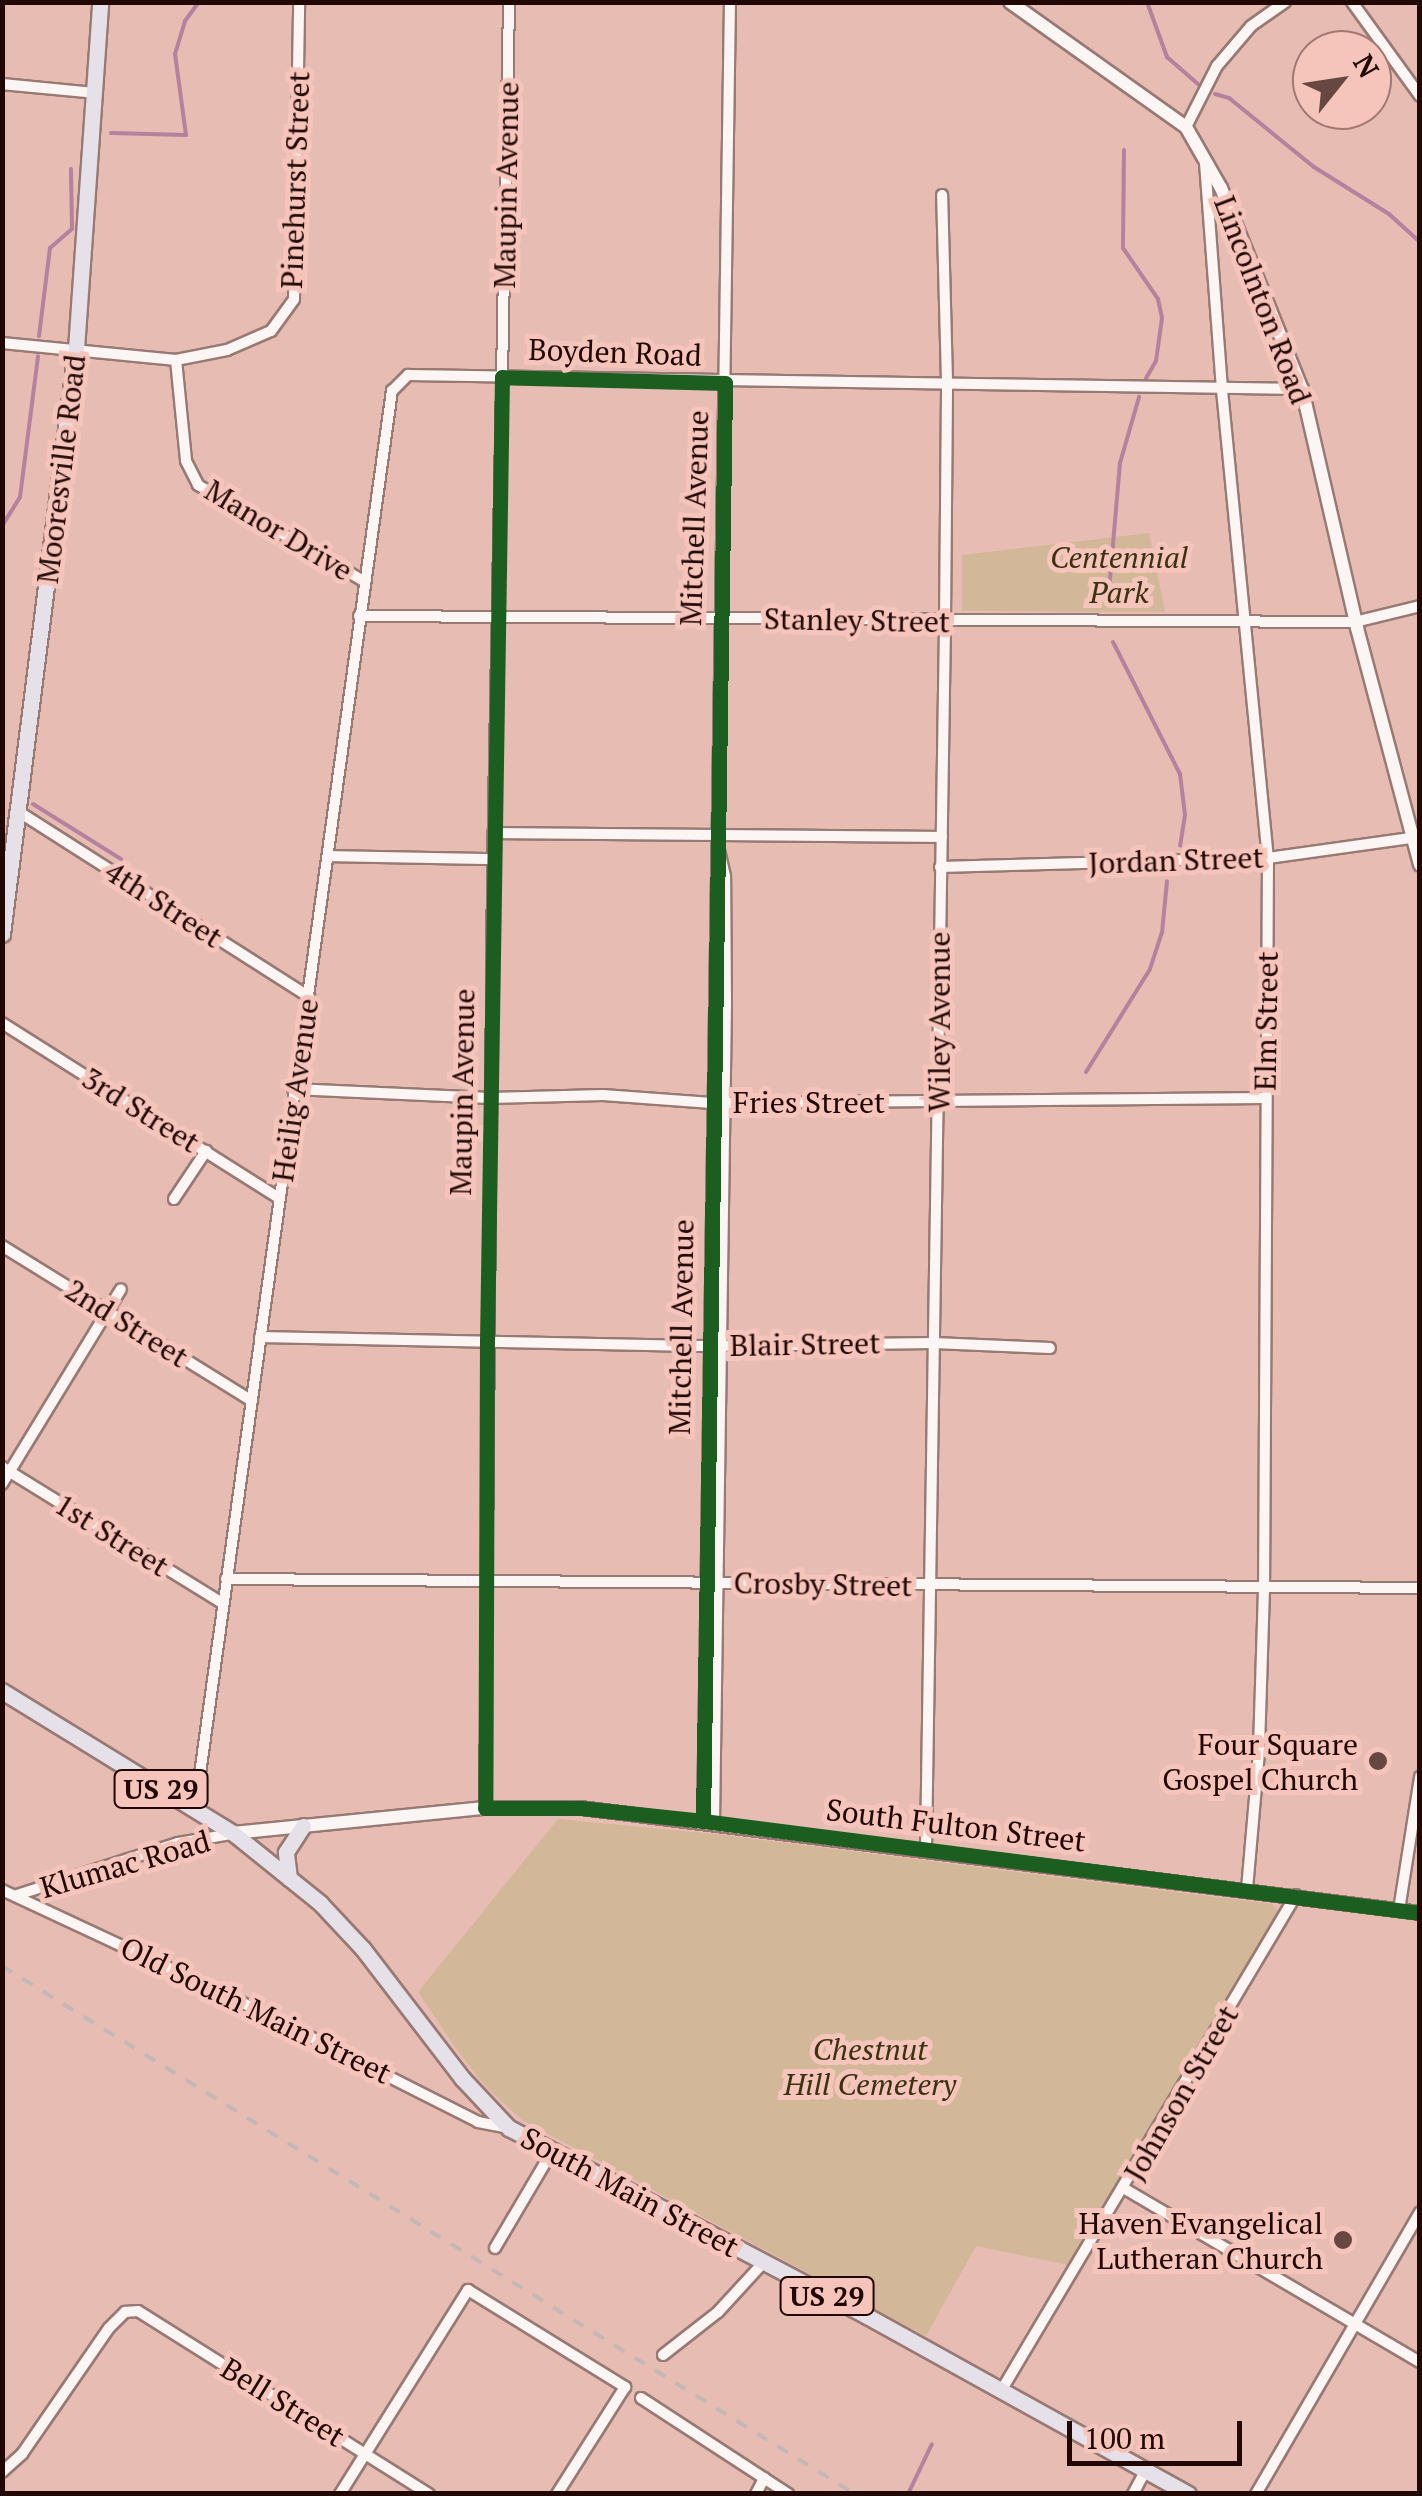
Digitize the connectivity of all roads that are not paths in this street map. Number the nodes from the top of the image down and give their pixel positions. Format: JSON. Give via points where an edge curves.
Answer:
{"nodes":[{"id":1,"x":100,"y":2,"type":"edge"},
{"id":2,"x":299,"y":2,"type":"edge"},
{"id":3,"x":509,"y":2,"type":"edge"},
{"id":4,"x":730,"y":2,"type":"edge"},
{"id":5,"x":1010,"y":2,"type":"edge"},
{"id":6,"x":1285,"y":2,"type":"edge"},
{"id":7,"x":1352,"y":2,"type":"edge"},
{"id":8,"x":2,"y":84,"type":"edge"},
{"id":9,"x":95,"y":94,"type":"junction"},
{"id":10,"x":1420,"y":96,"type":"edge"},
{"id":11,"x":1186,"y":127,"type":"junction"},
{"id":12,"x":1204,"y":156,"type":"junction"},
{"id":13,"x":942,"y":196,"type":"dead end"},
{"id":14,"x":2,"y":343,"type":"edge"},
{"id":15,"x":76,"y":349,"type":"junction"},
{"id":16,"x":176,"y":360,"type":"junction"},
{"id":17,"x":408,"y":375,"type":"joint"},
{"id":18,"x":502,"y":377,"type":"junction"},
{"id":19,"x":948,"y":381,"type":"junction"},
{"id":20,"x":725,"y":383,"type":"junction"},
{"id":21,"x":1302,"y":389,"type":"junction"},
{"id":22,"x":1222,"y":390,"type":"junction"},
{"id":23,"x":365,"y":582,"type":"junction"},
{"id":24,"x":1420,"y":606,"type":"edge"},
{"id":25,"x":359,"y":616,"type":"junction"},
{"id":26,"x":719,"y":619,"type":"junction"},
{"id":27,"x":499,"y":620,"type":"junction"},
{"id":28,"x":1246,"y":620,"type":"junction"},
{"id":29,"x":945,"y":621,"type":"junction"},
{"id":30,"x":1356,"y":622,"type":"junction"},
{"id":31,"x":19,"y":812,"type":"junction"},
{"id":32,"x":493,"y":834,"type":"junction"},
{"id":33,"x":716,"y":834,"type":"junction"},
{"id":34,"x":942,"y":837,"type":"junction"},
{"id":35,"x":1410,"y":838,"type":"junction"},
{"id":36,"x":330,"y":856,"type":"junction"},
{"id":37,"x":1268,"y":858,"type":"junction"},
{"id":38,"x":492,"y":859,"type":"junction"},
{"id":39,"x":1420,"y":864,"type":"edge"},
{"id":40,"x":940,"y":868,"type":"junction"},
{"id":41,"x":2,"y":934,"type":"edge"},
{"id":42,"x":309,"y":996,"type":"junction"},
{"id":43,"x":2,"y":1023,"type":"edge"},
{"id":44,"x":293,"y":1090,"type":"junction"},
{"id":45,"x":490,"y":1098,"type":"junction"},
{"id":46,"x":1265,"y":1098,"type":"junction"},
{"id":47,"x":712,"y":1102,"type":"junction"},
{"id":48,"x":726,"y":1102,"type":"junction"},
{"id":49,"x":939,"y":1103,"type":"junction"},
{"id":50,"x":206,"y":1151,"type":"junction"},
{"id":51,"x":280,"y":1198,"type":"junction"},
{"id":52,"x":174,"y":1199,"type":"dead end"},
{"id":53,"x":2,"y":1246,"type":"edge"},
{"id":54,"x":121,"y":1290,"type":"dead end"},
{"id":55,"x":108,"y":1310,"type":"junction"},
{"id":56,"x":260,"y":1337,"type":"junction"},
{"id":57,"x":487,"y":1340,"type":"junction"},
{"id":58,"x":934,"y":1343,"type":"junction"},
{"id":59,"x":715,"y":1345,"type":"junction"},
{"id":60,"x":1050,"y":1348,"type":"dead end"},
{"id":61,"x":252,"y":1401,"type":"junction"},
{"id":62,"x":6,"y":1469,"type":"edge"},
{"id":63,"x":2,"y":1484,"type":"edge"},
{"id":64,"x":226,"y":1579,"type":"junction"},
{"id":65,"x":486,"y":1581,"type":"junction"},
{"id":66,"x":705,"y":1582,"type":"junction"},
{"id":67,"x":718,"y":1582,"type":"junction"},
{"id":68,"x":933,"y":1585,"type":"junction"},
{"id":69,"x":1420,"y":1588,"type":"edge"},
{"id":70,"x":1264,"y":1590,"type":"junction"},
{"id":71,"x":222,"y":1603,"type":"junction"},
{"id":72,"x":2,"y":1691,"type":"edge"},
{"id":73,"x":1420,"y":1777,"type":"edge"},
{"id":74,"x":485,"y":1808,"type":"junction"},
{"id":75,"x":195,"y":1810,"type":"junction"},
{"id":76,"x":708,"y":1822,"type":"junction"},
{"id":77,"x":302,"y":1826,"type":"junction"},
{"id":78,"x":233,"y":1834,"type":"junction"},
{"id":79,"x":926,"y":1850,"type":"junction"},
{"id":80,"x":289,"y":1878,"type":"junction"},
{"id":81,"x":1247,"y":1888,"type":"junction"},
{"id":82,"x":2,"y":1890,"type":"edge"},
{"id":83,"x":1296,"y":1895,"type":"junction"},
{"id":84,"x":17,"y":1896,"type":"junction"},
{"id":85,"x":1398,"y":1910,"type":"junction"},
{"id":86,"x":1420,"y":1914,"type":"edge"},
{"id":87,"x":509,"y":2128,"type":"junction"},
{"id":88,"x":552,"y":2153,"type":"junction"},
{"id":89,"x":1125,"y":2189,"type":"junction"},
{"id":90,"x":1420,"y":2212,"type":"edge"},
{"id":91,"x":495,"y":2248,"type":"dead end"},
{"id":92,"x":763,"y":2262,"type":"junction"},
{"id":93,"x":1356,"y":2326,"type":"junction"},
{"id":94,"x":664,"y":2354,"type":"dead end"},
{"id":95,"x":1420,"y":2362,"type":"edge"},
{"id":96,"x":1001,"y":2392,"type":"junction"},
{"id":97,"x":641,"y":2398,"type":"dead end"},
{"id":98,"x":365,"y":2454,"type":"junction"},
{"id":99,"x":1145,"y":2471,"type":"junction"},
{"id":100,"x":2,"y":2472,"type":"edge"},
{"id":101,"x":764,"y":2478,"type":"junction"},
{"id":102,"x":340,"y":2494,"type":"edge"},
{"id":103,"x":429,"y":2494,"type":"edge"},
{"id":104,"x":557,"y":2494,"type":"edge"},
{"id":105,"x":756,"y":2494,"type":"edge"},
{"id":106,"x":788,"y":2494,"type":"edge"},
{"id":107,"x":1133,"y":2494,"type":"edge"},
{"id":108,"x":1188,"y":2494,"type":"edge"},
{"id":109,"x":1256,"y":2494,"type":"edge"}],
"edges":[{"from":1,"to":9,"type":"main road","name":"Mooresville Road"},
{"from":2,"to":16,"type":"street","name":"Pinehurst Street","via":[[294,299],[271,331],[227,350]]},
{"from":3,"to":18,"type":"street","name":"Maupin Avenue"},
{"from":4,"to":20,"type":"street","name":"Mitchell Avenue"},
{"from":5,"to":11,"type":"street","name":"Lincolnton Road"},
{"from":6,"to":11,"type":"street","via":[[1251,26],[1217,66]]},
{"from":7,"to":10,"type":"street"},
{"from":8,"to":9,"type":"street"},
{"from":9,"to":15,"type":"main road","name":"Mooresville Road"},
{"from":11,"to":12,"type":"street","name":"Lincolnton Road"},
{"from":12,"to":21,"type":"street","name":"Lincolnton Road"},
{"from":12,"to":22,"type":"street","name":"Elm Street"},
{"from":13,"to":19,"type":"street","name":"Wiley Avenue"},
{"from":14,"to":15,"type":"street","name":"Pinehurst Street"},
{"from":15,"to":16,"type":"street","name":"Pinehurst Street"},
{"from":15,"to":31,"type":"main road","name":"Mooresville Road"},
{"from":16,"to":23,"type":"street","name":"Manor Drive","via":[[186,461],[198,485]]},
{"from":17,"to":18,"type":"street","name":"Boyden Road"},
{"from":17,"to":23,"type":"street","name":"Heilig Avenue","via":[[392,392]]},
{"from":18,"to":20,"type":"street","name":"Boyden Road"},
{"from":18,"to":27,"type":"street","name":"Maupin Avenue"},
{"from":19,"to":20,"type":"street","name":"Boyden Road"},
{"from":19,"to":22,"type":"street","name":"Boyden Road"},
{"from":19,"to":29,"type":"street","name":"Wiley Avenue"},
{"from":20,"to":26,"type":"street","name":"Mitchell Avenue"},
{"from":21,"to":22,"type":"street","name":"Boyden Road"},
{"from":21,"to":30,"type":"street","name":"Lincolnton Road"},
{"from":22,"to":28,"type":"street","name":"Elm Street"},
{"from":23,"to":25,"type":"street","name":"Heilig Avenue"},
{"from":24,"to":30,"type":"street","name":"Stanley Street"},
{"from":25,"to":27,"type":"street","name":"Stanley Street"},
{"from":25,"to":36,"type":"street","name":"Heilig Avenue"},
{"from":26,"to":27,"type":"street","name":"Stanley Street"},
{"from":26,"to":29,"type":"street","name":"Stanley Street"},
{"from":26,"to":33,"type":"street","name":"Mitchell Avenue"},
{"from":27,"to":32,"type":"street","name":"Maupin Avenue"},
{"from":28,"to":29,"type":"street","name":"Stanley Street"},
{"from":28,"to":30,"type":"street","name":"Stanley Street"},
{"from":28,"to":37,"type":"street","name":"Elm Street"},
{"from":29,"to":34,"type":"street","name":"Wiley Avenue"},
{"from":30,"to":35,"type":"street","name":"Lincolnton Road"},
{"from":31,"to":41,"type":"main road","name":"Mooresville Road"},
{"from":31,"to":42,"type":"street","name":"4th Street"},
{"from":32,"to":33,"type":"street"},
{"from":32,"to":38,"type":"street","name":"Maupin Avenue"},
{"from":33,"to":34,"type":"street"},
{"from":33,"to":47,"type":"street","name":"Mitchell Avenue"},
{"from":33,"to":48,"type":"street","name":"Mitchell Avenue","via":[[725,876]]},
{"from":34,"to":40,"type":"street","name":"Wiley Avenue"},
{"from":35,"to":37,"type":"street","name":"Jordan Street"},
{"from":35,"to":39,"type":"street","name":"Lincolnton Road"},
{"from":36,"to":38,"type":"street"},
{"from":36,"to":42,"type":"street","name":"Heilig Avenue"},
{"from":37,"to":40,"type":"street","name":"Jordan Street"},
{"from":37,"to":46,"type":"street","name":"Elm Street"},
{"from":38,"to":45,"type":"street","name":"Maupin Avenue"},
{"from":40,"to":49,"type":"street","name":"Wiley Avenue"},
{"from":42,"to":44,"type":"street","name":"Heilig Avenue"},
{"from":43,"to":50,"type":"street","name":"3rd Street"},
{"from":44,"to":45,"type":"street","name":"Fries Street"},
{"from":44,"to":51,"type":"street","name":"Heilig Avenue"},
{"from":45,"to":47,"type":"street","name":"Fries Street"},
{"from":45,"to":57,"type":"street","name":"Maupin Avenue"},
{"from":46,"to":49,"type":"street","name":"Fries Street"},
{"from":46,"to":70,"type":"street","name":"Elm Street"},
{"from":47,"to":48,"type":"street","name":"Fries Street"},
{"from":47,"to":59,"type":"street","name":"Mitchell Avenue"},
{"from":48,"to":49,"type":"street","name":"Fries Street"},
{"from":48,"to":59,"type":"street","name":"Mitchell Avenue"},
{"from":49,"to":58,"type":"street","name":"Wiley Avenue"},
{"from":50,"to":51,"type":"street","name":"3rd Street"},
{"from":50,"to":52,"type":"street"},
{"from":51,"to":56,"type":"street","name":"Heilig Avenue"},
{"from":53,"to":55,"type":"street","name":"2nd Street"},
{"from":54,"to":55,"type":"street"},
{"from":55,"to":61,"type":"street","name":"2nd Street"},
{"from":55,"to":62,"type":"street"},
{"from":56,"to":57,"type":"street","name":"Blair Street"},
{"from":56,"to":61,"type":"street","name":"Heilig Avenue"},
{"from":57,"to":59,"type":"street","name":"Blair Street"},
{"from":57,"to":65,"type":"street","name":"Maupin Avenue"},
{"from":58,"to":59,"type":"street","name":"Blair Street"},
{"from":58,"to":60,"type":"street","name":"Blair Street"},
{"from":58,"to":68,"type":"street","name":"Wiley Avenue"},
{"from":59,"to":66,"type":"street","name":"Mitchell Avenue"},
{"from":59,"to":67,"type":"street","name":"Mitchell Avenue"},
{"from":61,"to":64,"type":"street","name":"Heilig Avenue"},
{"from":62,"to":63,"type":"street"},
{"from":62,"to":71,"type":"street","name":"1st Street"},
{"from":64,"to":65,"type":"street","name":"Crosby Street"},
{"from":64,"to":71,"type":"street","name":"Heilig Avenue"},
{"from":65,"to":66,"type":"street","name":"Crosby Street"},
{"from":65,"to":74,"type":"street","name":"Maupin Avenue"},
{"from":66,"to":67,"type":"street","name":"Crosby Street"},
{"from":66,"to":76,"type":"street","name":"Mitchell Avenue"},
{"from":67,"to":68,"type":"street","name":"Crosby Street"},
{"from":67,"to":76,"type":"street","name":"Mitchell Avenue"},
{"from":68,"to":70,"type":"street","name":"Crosby Street"},
{"from":68,"to":79,"type":"street","name":"Wiley Avenue"},
{"from":69,"to":70,"type":"street","name":"Crosby Street"},
{"from":70,"to":81,"type":"street","name":"Elm Street"},
{"from":71,"to":75,"type":"street","name":"Heilig Avenue"},
{"from":72,"to":75,"type":"main road","name":"South Main Street","number":"US 29"},
{"from":73,"to":85,"type":"street"},
{"from":74,"to":76,"type":"street","name":"South Fulton Street","via":[[581,1808]]},
{"from":74,"to":77,"type":"street","name":"South Fulton Street"},
{"from":75,"to":78,"type":"main road","name":"South Main Street","number":"US 29"},
{"from":76,"to":79,"type":"street","name":"South Fulton Street"},
{"from":77,"to":78,"type":"street","name":"South Fulton Street"},
{"from":77,"to":80,"type":"main road","via":[[286,1852]]},
{"from":78,"to":80,"type":"main road","name":"South Main Street","number":"US 29"},
{"from":78,"to":84,"type":"street","name":"Klumac Road","via":[[178,1843]]},
{"from":79,"to":81,"type":"street","name":"South Fulton Street"},
{"from":80,"to":87,"type":"main road","name":"South Main Street","number":"US 29","via":[[363,1948],[462,2078]]},
{"from":81,"to":83,"type":"street","name":"South Fulton Street"},
{"from":82,"to":84,"type":"street","name":"Old South Main Street"},
{"from":83,"to":85,"type":"street","name":"South Fulton Street"},
{"from":83,"to":89,"type":"street","name":"Johnson Street"},
{"from":84,"to":87,"type":"street","name":"Old South Main Street","via":[[478,2122]]},
{"from":85,"to":86,"type":"street","name":"South Fulton Street"},
{"from":87,"to":88,"type":"main road","name":"South Main Street","number":"US 29"},
{"from":88,"to":91,"type":"street"},
{"from":88,"to":92,"type":"main road","name":"South Main Street","number":"US 29"},
{"from":89,"to":93,"type":"street"},
{"from":89,"to":96,"type":"street","name":"Johnson Street"},
{"from":90,"to":93,"type":"street"},
{"from":92,"to":94,"type":"street","via":[[718,2312]]},
{"from":92,"to":96,"type":"main road","name":"South Main Street","number":"US 29"},
{"from":93,"to":95,"type":"street"},
{"from":93,"to":109,"type":"street"},
{"from":96,"to":99,"type":"main road","name":"South Main Street","number":"US 29"},
{"from":97,"to":101,"type":"street"},
{"from":98,"to":100,"type":"street","name":"Bell Street","via":[[138,2311],[124,2312],[109,2328],[22,2454]]},
{"from":98,"to":102,"type":"street"},
{"from":98,"to":103,"type":"street","name":"Bell Street"},
{"from":98,"to":104,"type":"street","via":[[468,2290],[626,2387]]},
{"from":99,"to":107,"type":"street"},
{"from":99,"to":108,"type":"main road","name":"South Main Street","number":"US 29"},
{"from":101,"to":105,"type":"street"},
{"from":101,"to":106,"type":"street"}]}
